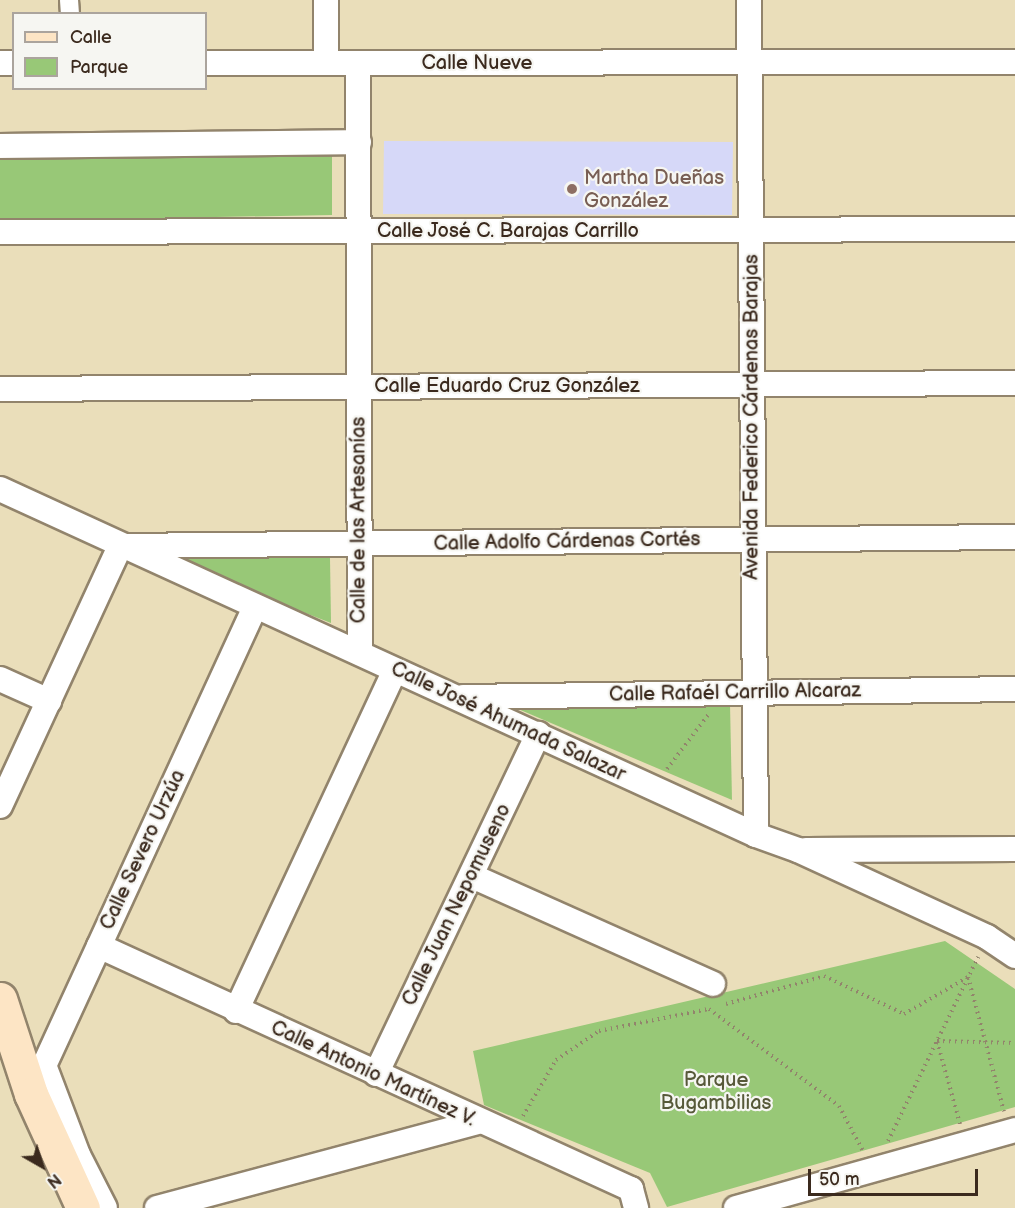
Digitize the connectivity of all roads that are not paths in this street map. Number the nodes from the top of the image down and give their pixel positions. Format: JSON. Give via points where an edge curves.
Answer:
{"nodes":[{"id":1,"x":326,"y":0,"type":"edge"},
{"id":2,"x":749,"y":0,"type":"edge"},
{"id":3,"x":1015,"y":62,"type":"edge"},
{"id":4,"x":207,"y":63,"type":"edge"},
{"id":5,"x":326,"y":63,"type":"junction"},
{"id":6,"x":358,"y":63,"type":"junction"},
{"id":7,"x":749,"y":63,"type":"junction"},
{"id":8,"x":359,"y":142,"type":"junction"},
{"id":9,"x":0,"y":146,"type":"edge"},
{"id":10,"x":1015,"y":229,"type":"edge"},
{"id":11,"x":750,"y":230,"type":"junction"},
{"id":12,"x":359,"y":231,"type":"junction"},
{"id":13,"x":0,"y":232,"type":"edge"},
{"id":14,"x":1015,"y":383,"type":"edge"},
{"id":15,"x":752,"y":384,"type":"junction"},
{"id":16,"x":359,"y":386,"type":"junction"},
{"id":17,"x":0,"y":388,"type":"edge"},
{"id":18,"x":0,"y":489,"type":"edge"},
{"id":19,"x":1015,"y":537,"type":"edge"},
{"id":20,"x":753,"y":540,"type":"junction"},
{"id":21,"x":360,"y":544,"type":"junction"},
{"id":22,"x":120,"y":546,"type":"junction"},
{"id":23,"x":255,"y":607,"type":"junction"},
{"id":24,"x":360,"y":653,"type":"junction"},
{"id":25,"x":396,"y":670,"type":"junction"},
{"id":26,"x":0,"y":680,"type":"edge"},
{"id":27,"x":1015,"y":689,"type":"edge"},
{"id":28,"x":754,"y":693,"type":"junction"},
{"id":29,"x":454,"y":698,"type":"junction"},
{"id":30,"x":49,"y":701,"type":"junction"},
{"id":31,"x":538,"y":734,"type":"junction"},
{"id":32,"x":0,"y":806,"type":"edge"},
{"id":33,"x":756,"y":835,"type":"junction"},
{"id":34,"x":1015,"y":849,"type":"edge"},
{"id":35,"x":798,"y":850,"type":"junction"},
{"id":36,"x":472,"y":876,"type":"junction"},
{"id":37,"x":99,"y":946,"type":"junction"},
{"id":38,"x":1015,"y":956,"type":"edge"},
{"id":39,"x":713,"y":984,"type":"dead end"},
{"id":40,"x":0,"y":999,"type":"edge"},
{"id":41,"x":236,"y":1011,"type":"junction"},
{"id":42,"x":376,"y":1074,"type":"junction"},
{"id":43,"x":37,"y":1079,"type":"junction"},
{"id":44,"x":477,"y":1122,"type":"junction"},
{"id":45,"x":1013,"y":1131,"type":"edge"},
{"id":46,"x":83,"y":1208,"type":"edge"},
{"id":47,"x":105,"y":1208,"type":"edge"},
{"id":48,"x":157,"y":1208,"type":"edge"},
{"id":49,"x":636,"y":1208,"type":"edge"},
{"id":50,"x":736,"y":1208,"type":"edge"}],
"edges":[{"from":1,"to":5,"type":"street"},
{"from":2,"to":7,"type":"street","name":"Avenida Federico Cárdenas Barajas"},
{"from":3,"to":7,"type":"street","name":"Calle Nueve"},
{"from":4,"to":5,"type":"street","name":"Calle Nueve"},
{"from":5,"to":6,"type":"street","name":"Calle Nueve"},
{"from":6,"to":7,"type":"street","name":"Calle Nueve"},
{"from":6,"to":8,"type":"street","name":"Calle de las Artesanías"},
{"from":7,"to":11,"type":"street","name":"Avenida Federico Cárdenas Barajas"},
{"from":8,"to":9,"type":"street"},
{"from":8,"to":12,"type":"street","name":"Calle de las Artesanías"},
{"from":10,"to":11,"type":"street","name":"Calle José C. Barajas Carrillo"},
{"from":11,"to":12,"type":"street","name":"Calle José C. Barajas Carrillo"},
{"from":11,"to":15,"type":"street","name":"Avenida Federico Cárdenas Barajas"},
{"from":12,"to":13,"type":"street","name":"Calle José C. Barajas Carrillo"},
{"from":12,"to":16,"type":"street","name":"Calle de las Artesanías"},
{"from":14,"to":15,"type":"street","name":"Calle Eduardo Cruz González"},
{"from":15,"to":16,"type":"street","name":"Calle Eduardo Cruz González"},
{"from":15,"to":20,"type":"street","name":"Avenida Federico Cárdenas Barajas"},
{"from":16,"to":17,"type":"street","name":"Calle Eduardo Cruz González"},
{"from":16,"to":21,"type":"street","name":"Calle de las Artesanías"},
{"from":18,"to":22,"type":"street","name":"Calle José Ahumada Salazar"},
{"from":19,"to":20,"type":"street","name":"Calle Adolfo Cárdenas Cortés"},
{"from":20,"to":21,"type":"street","name":"Calle Adolfo Cárdenas Cortés"},
{"from":20,"to":28,"type":"street","name":"Avenida Federico Cárdenas Barajas"},
{"from":21,"to":22,"type":"street","name":"Calle Adolfo Cárdenas Cortés"},
{"from":21,"to":24,"type":"street","name":"Calle de las Artesanías"},
{"from":22,"to":23,"type":"street","name":"Calle José Ahumada Salazar"},
{"from":22,"to":30,"type":"street"},
{"from":23,"to":24,"type":"street","name":"Calle José Ahumada Salazar"},
{"from":23,"to":37,"type":"street","name":"Calle Severo Urzúa"},
{"from":24,"to":25,"type":"street","name":"Calle José Ahumada Salazar"},
{"from":25,"to":29,"type":"street","name":"Calle José Ahumada Salazar"},
{"from":25,"to":41,"type":"street"},
{"from":26,"to":30,"type":"street"},
{"from":27,"to":28,"type":"street","name":"Calle Rafaél Carrillo Alcaraz"},
{"from":28,"to":29,"type":"street","name":"Calle Rafaél Carrillo Alcaraz"},
{"from":28,"to":33,"type":"street","name":"Avenida Federico Cárdenas Barajas"},
{"from":29,"to":31,"type":"street","name":"Calle José Ahumada Salazar"},
{"from":30,"to":32,"type":"street"},
{"from":31,"to":33,"type":"street","name":"Calle José Ahumada Salazar"},
{"from":31,"to":36,"type":"street","name":"Calle Juan Nepomuseno"},
{"from":33,"to":35,"type":"street","name":"Calle José Ahumada Salazar"},
{"from":34,"to":35,"type":"street"},
{"from":35,"to":38,"type":"street","name":"Calle José Ahumada Salazar","via":[[987,937]]},
{"from":36,"to":39,"type":"street"},
{"from":36,"to":42,"type":"street","name":"Calle Juan Nepomuseno"},
{"from":37,"to":41,"type":"street","name":"Calle Antonio Martínez V."},
{"from":37,"to":43,"type":"street","name":"Calle Severo Urzúa"},
{"from":40,"to":43,"type":"main road"},
{"from":41,"to":42,"type":"street","name":"Calle Antonio Martínez V."},
{"from":42,"to":44,"type":"street","name":"Calle Antonio Martínez V."},
{"from":43,"to":46,"type":"main road"},
{"from":43,"to":47,"type":"street"},
{"from":44,"to":48,"type":"street"},
{"from":44,"to":49,"type":"street","name":"Calle Antonio Martínez V.","via":[[631,1190]]},
{"from":45,"to":50,"type":"street"}]}
